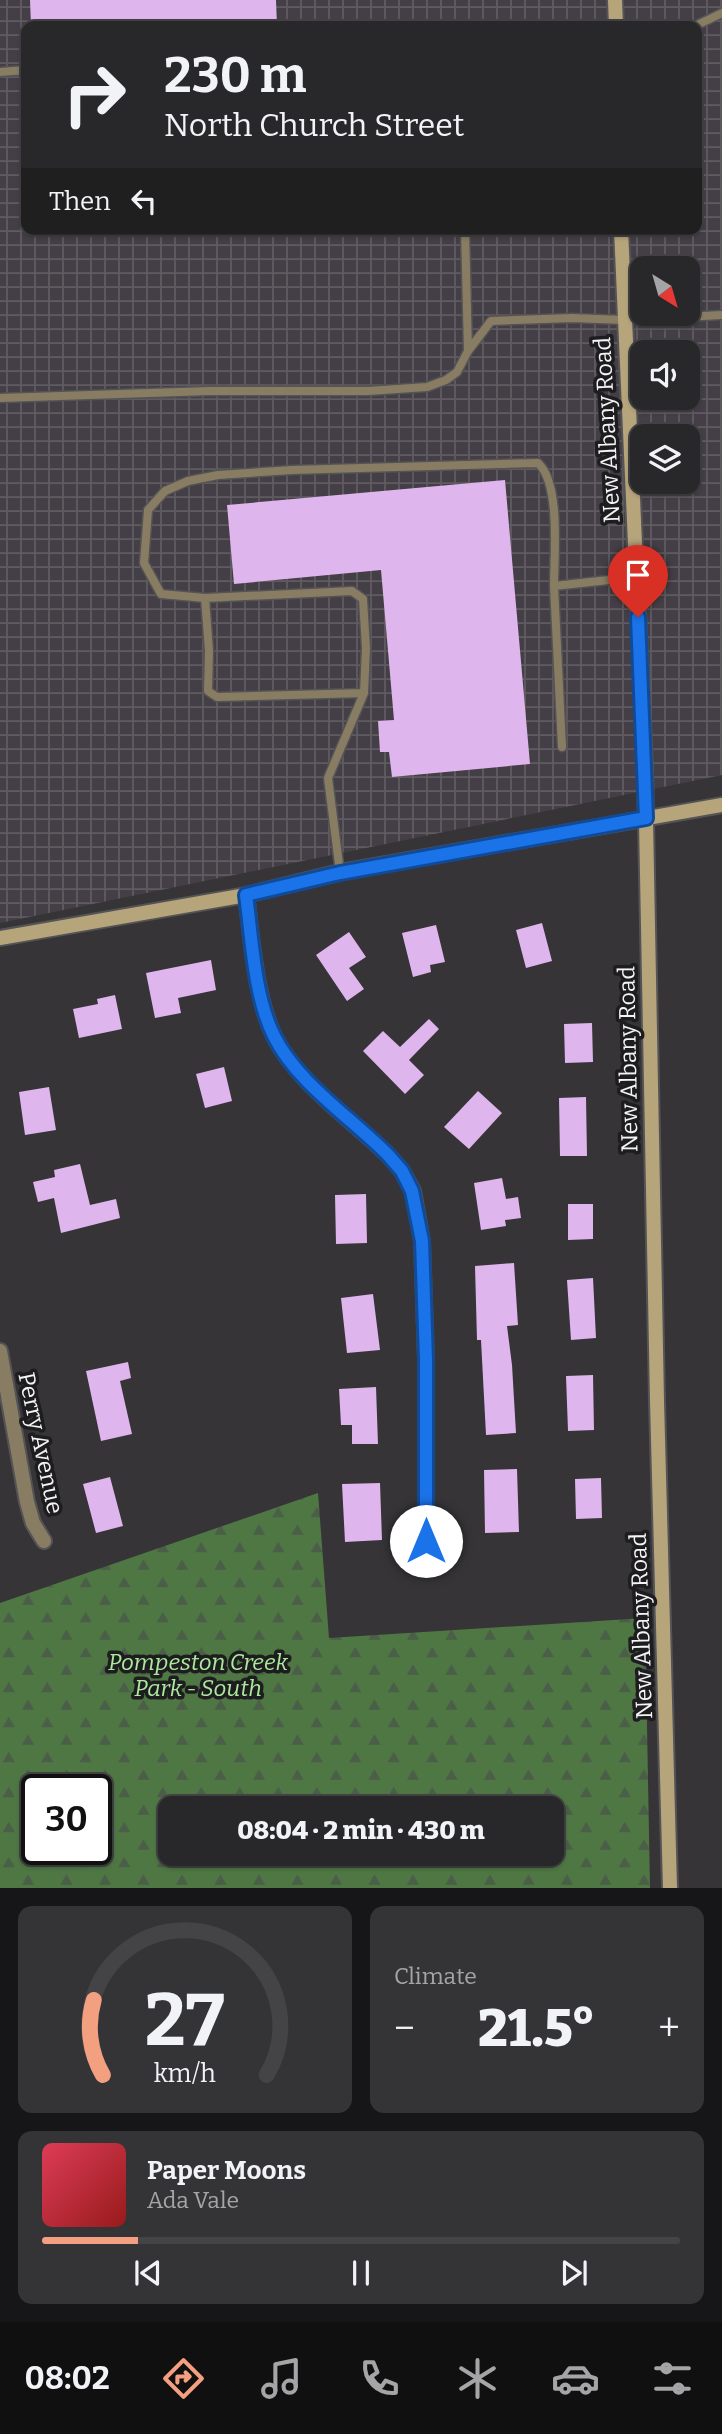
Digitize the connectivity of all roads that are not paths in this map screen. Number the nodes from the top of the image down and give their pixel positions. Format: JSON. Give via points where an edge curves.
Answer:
{"nodes":[{"id":1,"x":614,"y":0,"type":"edge"},
{"id":2,"x":722,"y":13,"type":"edge"},
{"id":3,"x":615,"y":21,"type":"edge"},
{"id":4,"x":702,"y":23,"type":"edge"},
{"id":5,"x":21,"y":70,"type":"edge"},
{"id":6,"x":0,"y":72,"type":"edge"},
{"id":7,"x":465,"y":235,"type":"edge"},
{"id":8,"x":621,"y":235,"type":"edge"},
{"id":9,"x":722,"y":315,"type":"edge"},
{"id":10,"x":624,"y":320,"type":"junction"},
{"id":11,"x":468,"y":351,"type":"junction"},
{"id":12,"x":0,"y":398,"type":"edge"},
{"id":13,"x":636,"y":577,"type":"junction"},
{"id":14,"x":554,"y":586,"type":"junction"},
{"id":15,"x":205,"y":598,"type":"junction"},
{"id":16,"x":364,"y":693,"type":"junction"},
{"id":17,"x":562,"y":747,"type":"dead end"},
{"id":18,"x":722,"y":805,"type":"edge"},
{"id":19,"x":646,"y":818,"type":"junction"},
{"id":20,"x":340,"y":873,"type":"junction"},
{"id":21,"x":246,"y":895,"type":"junction"},
{"id":22,"x":0,"y":938,"type":"edge"},
{"id":23,"x":0,"y":1351,"type":"edge"},
{"id":24,"x":44,"y":1541,"type":"dead end"},
{"id":25,"x":426,"y":1541,"type":"dead end"},
{"id":26,"x":670,"y":1888,"type":"edge"}],
"edges":[{"from":1,"to":3,"type":"main road"},
{"from":2,"to":4,"type":"lane"},
{"from":5,"to":6,"type":"lane"},
{"from":7,"to":11,"type":"lane"},
{"from":8,"to":10,"type":"main road","name":"New Albany Road"},
{"from":9,"to":10,"type":"lane"},
{"from":10,"to":11,"type":"lane","via":[[491,321]]},
{"from":10,"to":13,"type":"main road","name":"New Albany Road"},
{"from":11,"to":12,"type":"lane","via":[[457,372],[427,387]]},
{"from":13,"to":14,"type":"lane"},
{"from":13,"to":19,"type":"main road","name":"New Albany Road"},
{"from":14,"to":15,"type":"lane","via":[[553,499],[545,470],[538,463],[365,467],[218,475],[166,491],[148,510],[144,563],[161,594]]},
{"from":14,"to":17,"type":"lane"},
{"from":15,"to":16,"type":"lane","via":[[208,691],[217,697]]},
{"from":15,"to":16,"type":"lane","via":[[352,591],[363,599]]},
{"from":16,"to":20,"type":"lane","via":[[328,778]]},
{"from":18,"to":19,"type":"main road"},
{"from":19,"to":20,"type":"main road"},
{"from":19,"to":26,"type":"main road","name":"New Albany Road"},
{"from":20,"to":21,"type":"main road"},
{"from":21,"to":22,"type":"main road"},
{"from":21,"to":25,"type":"street","via":[[258,977],[275,1037],[300,1072],[389,1156],[412,1191],[422,1241],[424,1289]]},
{"from":23,"to":24,"type":"street","name":"Perry Avenue","via":[[27,1502]]}]}
